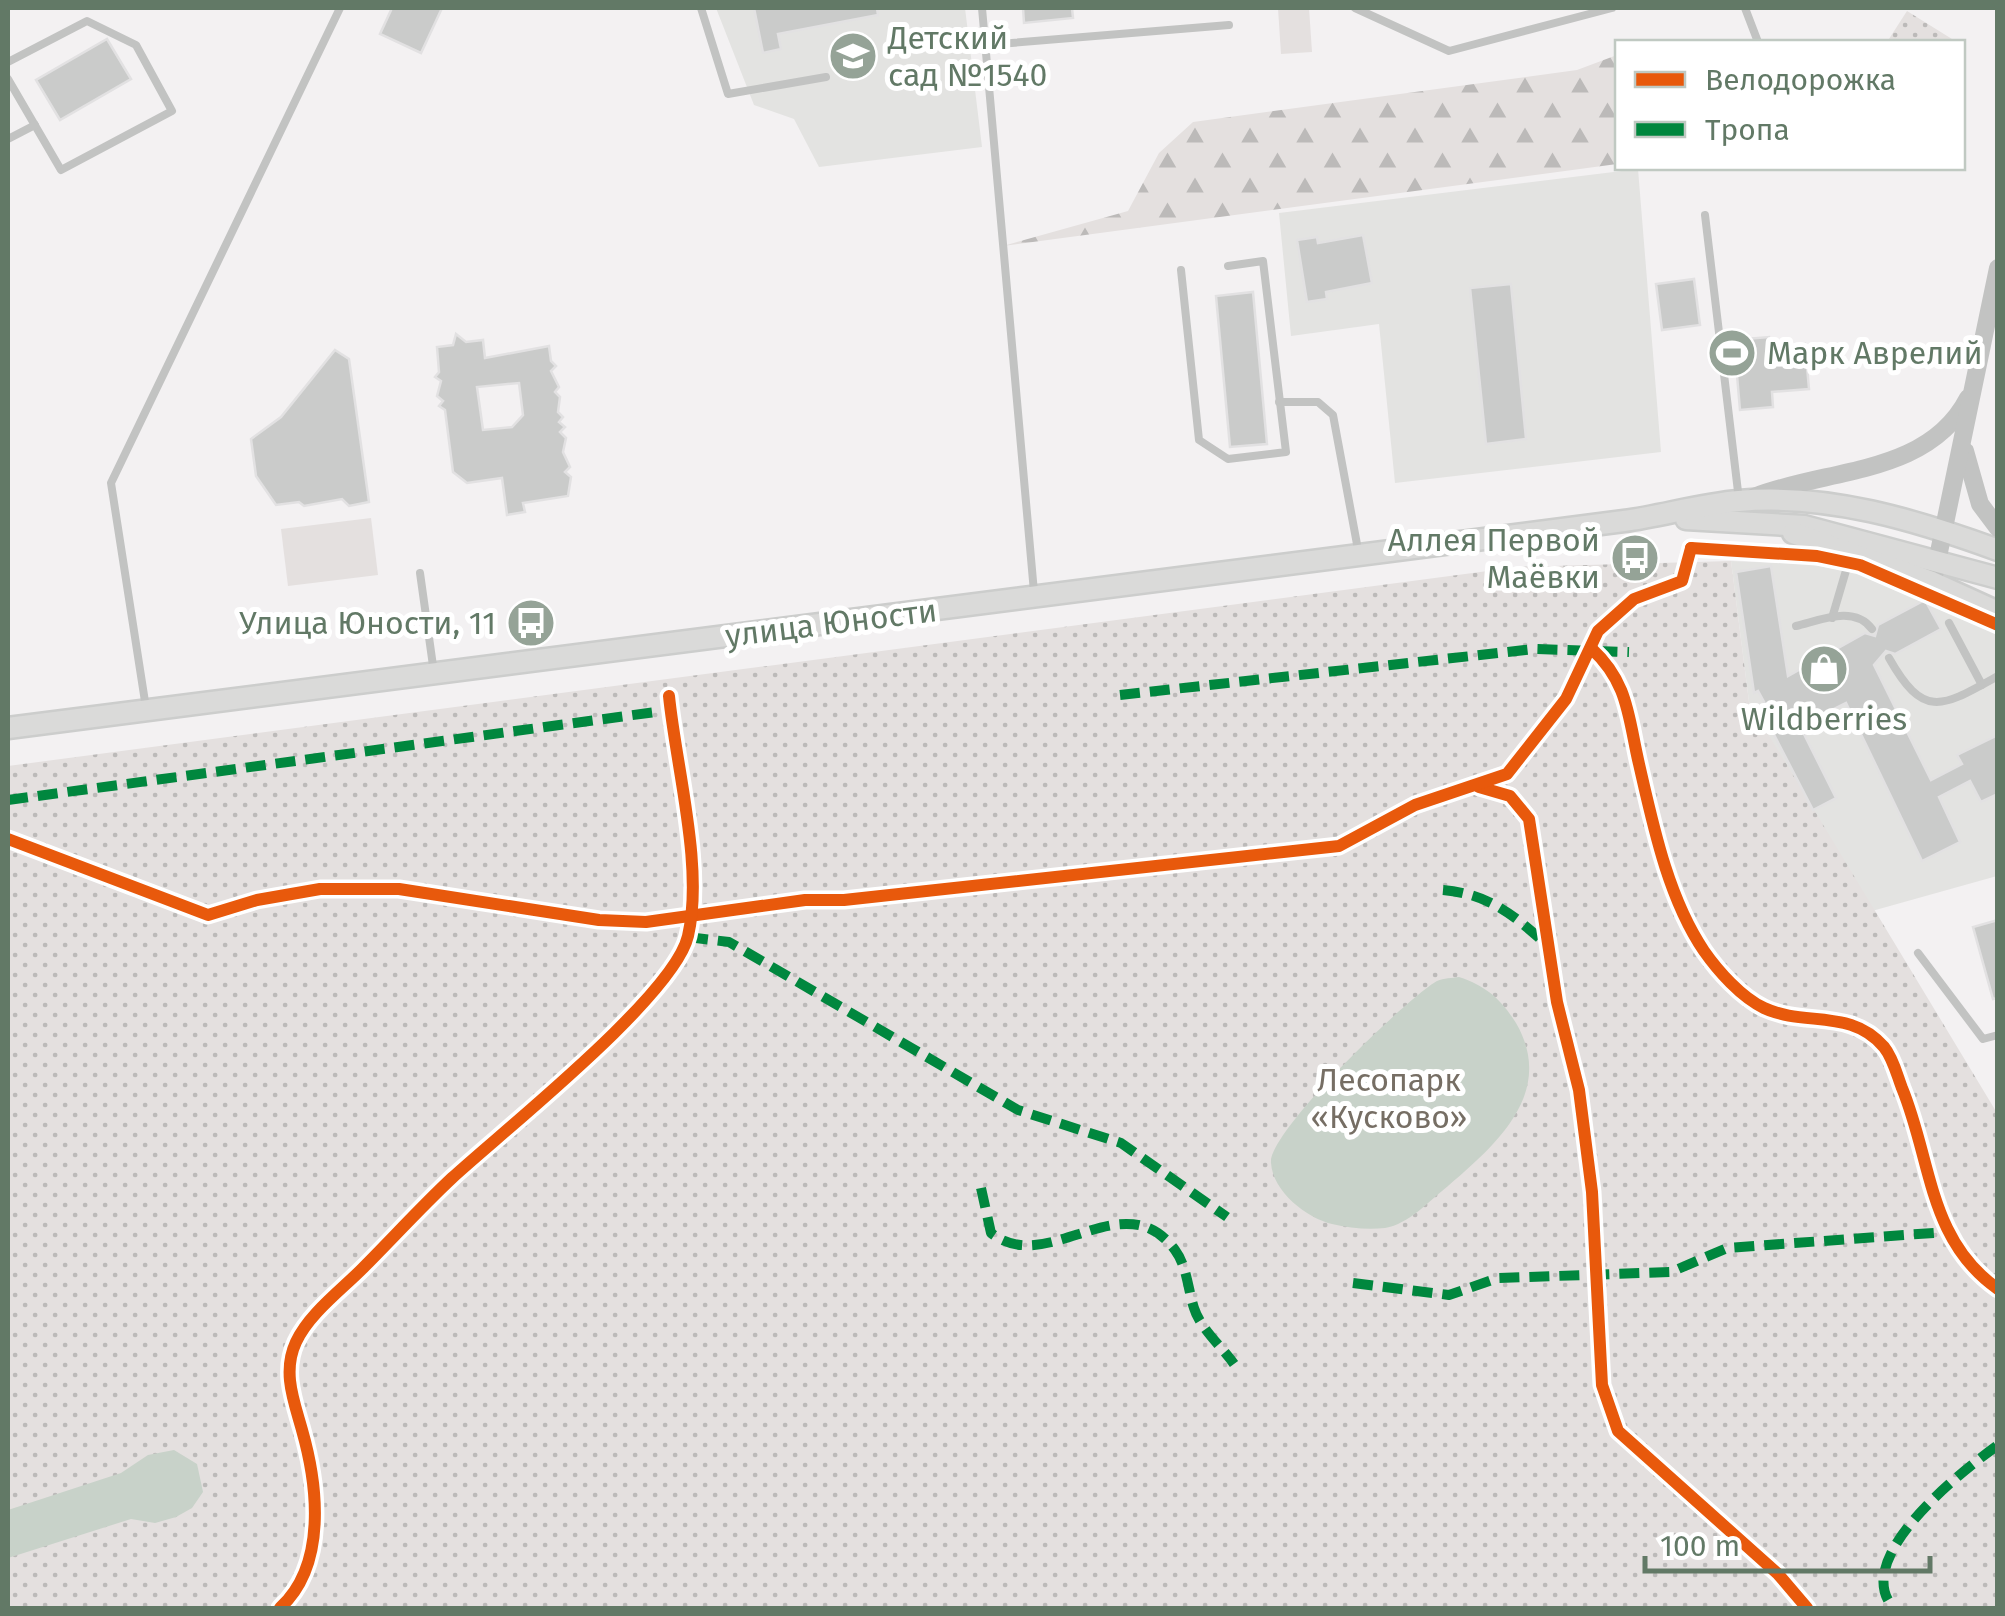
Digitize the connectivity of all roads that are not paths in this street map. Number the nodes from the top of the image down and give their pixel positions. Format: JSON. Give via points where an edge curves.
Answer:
{"nodes":[{"id":1,"x":340,"y":8,"type":"edge"},
{"id":2,"x":701,"y":8,"type":"edge"},
{"id":3,"x":982,"y":8,"type":"edge"},
{"id":4,"x":1355,"y":8,"type":"edge"},
{"id":5,"x":1613,"y":8,"type":"edge"},
{"id":6,"x":1745,"y":8,"type":"edge"},
{"id":7,"x":1229,"y":25,"type":"dead end"},
{"id":8,"x":1757,"y":40,"type":"edge"},
{"id":9,"x":987,"y":45,"type":"junction"},
{"id":10,"x":8,"y":62,"type":"edge"},
{"id":11,"x":826,"y":76,"type":"dead end"},
{"id":12,"x":8,"y":79,"type":"edge"},
{"id":13,"x":34,"y":125,"type":"junction"},
{"id":14,"x":8,"y":139,"type":"edge"},
{"id":15,"x":1705,"y":214,"type":"dead end"},
{"id":16,"x":1228,"y":266,"type":"dead end"},
{"id":17,"x":1998,"y":268,"type":"edge"},
{"id":18,"x":1180,"y":270,"type":"dead end"},
{"id":19,"x":1978,"y":380,"type":"junction"},
{"id":20,"x":1279,"y":402,"type":"junction"},
{"id":21,"x":1964,"y":444,"type":"junction"},
{"id":22,"x":1742,"y":501,"type":"junction"},
{"id":23,"x":1654,"y":517,"type":"junction"},
{"id":24,"x":1768,"y":522,"type":"junction"},
{"id":25,"x":1998,"y":528,"type":"edge"},
{"id":26,"x":1944,"y":530,"type":"junction"},
{"id":27,"x":1998,"y":550,"type":"edge"},
{"id":28,"x":1851,"y":553,"type":"junction"},
{"id":29,"x":1359,"y":555,"type":"junction"},
{"id":30,"x":1938,"y":559,"type":"junction"},
{"id":31,"x":420,"y":573,"type":"dead end"},
{"id":32,"x":1998,"y":578,"type":"edge"},
{"id":33,"x":1932,"y":582,"type":"junction"},
{"id":34,"x":1034,"y":596,"type":"junction"},
{"id":35,"x":1998,"y":612,"type":"edge"},
{"id":36,"x":1832,"y":618,"type":"junction"},
{"id":37,"x":1949,"y":623,"type":"dead end"},
{"id":38,"x":1796,"y":626,"type":"dead end"},
{"id":39,"x":1872,"y":629,"type":"dead end"},
{"id":40,"x":1889,"y":658,"type":"dead end"},
{"id":41,"x":434,"y":673,"type":"junction"},
{"id":42,"x":1998,"y":676,"type":"edge"},
{"id":43,"x":1982,"y":685,"type":"junction"},
{"id":44,"x":146,"y":710,"type":"junction"},
{"id":45,"x":8,"y":728,"type":"edge"},
{"id":46,"x":1918,"y":952,"type":"dead end"},
{"id":47,"x":1998,"y":1035,"type":"edge"}],
"edges":[{"from":1,"to":44,"type":"lane","via":[[111,483]]},
{"from":2,"to":11,"type":"lane","via":[[728,94]]},
{"from":3,"to":9,"type":"lane"},
{"from":4,"to":5,"type":"lane","via":[[1448,51]]},
{"from":6,"to":8,"type":"lane"},
{"from":7,"to":9,"type":"lane"},
{"from":9,"to":34,"type":"lane"},
{"from":10,"to":13,"type":"lane","via":[[87,21],[136,44],[172,111],[61,170]]},
{"from":12,"to":13,"type":"lane"},
{"from":13,"to":14,"type":"lane"},
{"from":15,"to":22,"type":"lane"},
{"from":16,"to":20,"type":"lane","via":[[1264,262]]},
{"from":17,"to":19,"type":"street"},
{"from":18,"to":20,"type":"lane","via":[[1200,440],[1228,459],[1286,452]]},
{"from":19,"to":21,"type":"street"},
{"from":19,"to":22,"type":"street","via":[[1947,428],[1926,445]]},
{"from":20,"to":29,"type":"lane","via":[[1318,402],[1333,416]]},
{"from":21,"to":25,"type":"street","via":[[1974,488]]},
{"from":21,"to":26,"type":"street"},
{"from":22,"to":23,"type":"main road","name":"улица Юности"},
{"from":22,"to":26,"type":"main road","name":"улица Юности","via":[[1832,504]]},
{"from":23,"to":24,"type":"main road","name":"улица Юности"},
{"from":23,"to":29,"type":"main road","name":"улица Юности"},
{"from":24,"to":28,"type":"main road"},
{"from":24,"to":30,"type":"main road","name":"улица Юности"},
{"from":26,"to":27,"type":"main road","name":"улица Юности"},
{"from":26,"to":30,"type":"street"},
{"from":28,"to":33,"type":"main road"},
{"from":28,"to":36,"type":"lane"},
{"from":29,"to":34,"type":"main road","name":"улица Юности"},
{"from":30,"to":32,"type":"main road","name":"улица Юности"},
{"from":30,"to":33,"type":"street"},
{"from":31,"to":41,"type":"lane"},
{"from":33,"to":35,"type":"main road"},
{"from":34,"to":41,"type":"main road","name":"улица Юности"},
{"from":36,"to":38,"type":"lane"},
{"from":36,"to":39,"type":"lane","via":[[1847,614]]},
{"from":37,"to":43,"type":"lane"},
{"from":40,"to":43,"type":"lane","via":[[1904,685],[1935,704]]},
{"from":41,"to":44,"type":"main road","name":"улица Юности"},
{"from":42,"to":43,"type":"lane"},
{"from":44,"to":45,"type":"main road","name":"улица Юности"},
{"from":46,"to":47,"type":"lane","via":[[1984,1039]]}]}
